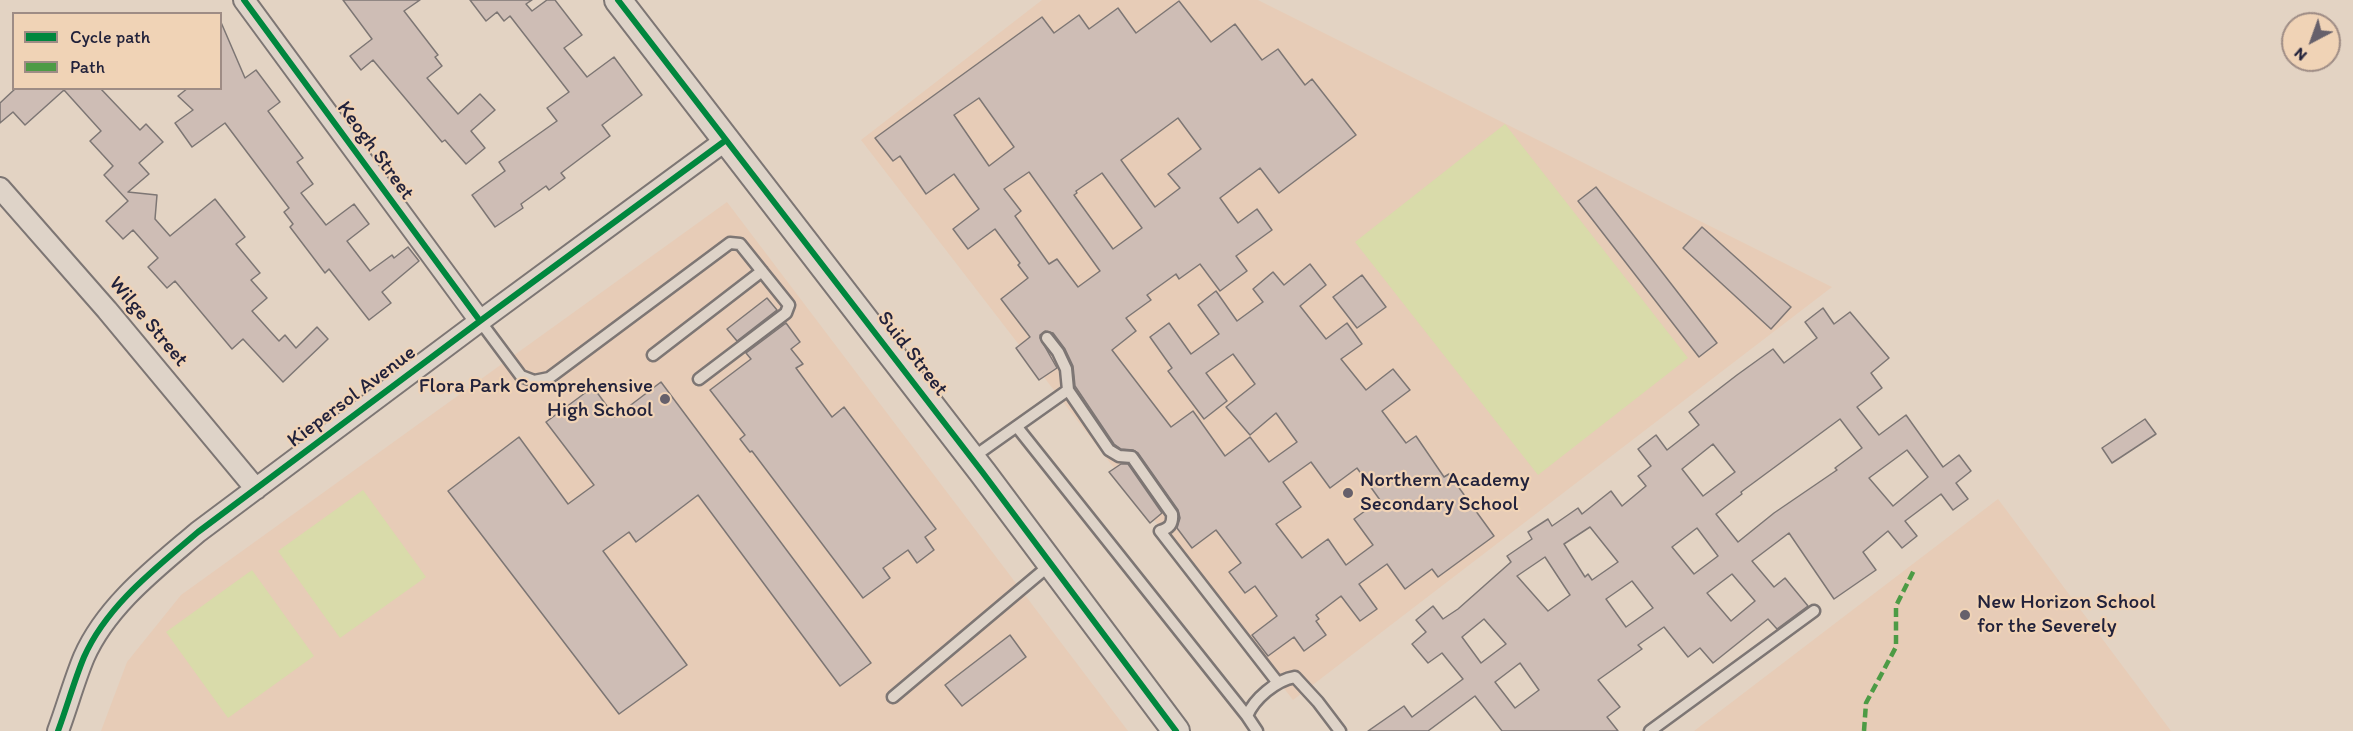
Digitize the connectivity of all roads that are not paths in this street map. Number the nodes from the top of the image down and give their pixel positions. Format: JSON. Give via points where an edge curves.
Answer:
{"nodes":[{"id":1,"x":244,"y":0,"type":"edge"},
{"id":2,"x":618,"y":0,"type":"edge"},
{"id":3,"x":726,"y":140,"type":"junction"},
{"id":4,"x":0,"y":188,"type":"edge"},
{"id":5,"x":762,"y":271,"type":"junction"},
{"id":6,"x":480,"y":321,"type":"junction"},
{"id":7,"x":1047,"y":338,"type":"dead end"},
{"id":8,"x":653,"y":355,"type":"dead end"},
{"id":9,"x":699,"y":379,"type":"dead end"},
{"id":10,"x":1068,"y":390,"type":"junction"},
{"id":11,"x":1017,"y":427,"type":"junction"},
{"id":12,"x":972,"y":458,"type":"junction"},
{"id":13,"x":256,"y":489,"type":"junction"},
{"id":14,"x":1051,"y":564,"type":"junction"},
{"id":15,"x":1814,"y":611,"type":"dead end"},
{"id":16,"x":1278,"y":683,"type":"junction"},
{"id":17,"x":893,"y":697,"type":"dead end"},
{"id":18,"x":1247,"y":716,"type":"junction"},
{"id":19,"x":58,"y":731,"type":"edge"},
{"id":20,"x":1176,"y":731,"type":"edge"},
{"id":21,"x":1257,"y":731,"type":"edge"},
{"id":22,"x":1340,"y":731,"type":"edge"},
{"id":23,"x":1650,"y":731,"type":"edge"}],
"edges":[{"from":1,"to":6,"type":"street","name":"Keogh Street"},
{"from":2,"to":3,"type":"street","name":"Suid Street"},
{"from":3,"to":6,"type":"street","name":"Kiepersol Avenue"},
{"from":3,"to":12,"type":"street","name":"Suid Street"},
{"from":4,"to":13,"type":"street","name":"Wilge Street"},
{"from":5,"to":6,"type":"lane","via":[[740,244],[730,243],[549,378],[534,381],[521,376]]},
{"from":5,"to":8,"type":"lane"},
{"from":5,"to":9,"type":"lane","via":[[789,305],[786,313]]},
{"from":6,"to":13,"type":"street","name":"Kiepersol Avenue"},
{"from":7,"to":10,"type":"lane","via":[[1066,369]]},
{"from":10,"to":11,"type":"lane"},
{"from":10,"to":16,"type":"lane","via":[[1109,450],[1132,457],[1172,514],[1173,521],[1160,531]]},
{"from":11,"to":12,"type":"lane"},
{"from":11,"to":18,"type":"lane"},
{"from":12,"to":14,"type":"street","name":"Suid Street"},
{"from":13,"to":19,"type":"street","name":"Kiepersol Avenue","via":[[155,569],[109,617],[84,657]]},
{"from":14,"to":17,"type":"lane"},
{"from":14,"to":20,"type":"street","name":"Suid Street"},
{"from":15,"to":23,"type":"lane"},
{"from":16,"to":18,"type":"lane","via":[[1251,706]]},
{"from":16,"to":22,"type":"lane","via":[[1295,677]]},
{"from":18,"to":21,"type":"lane"}]}
